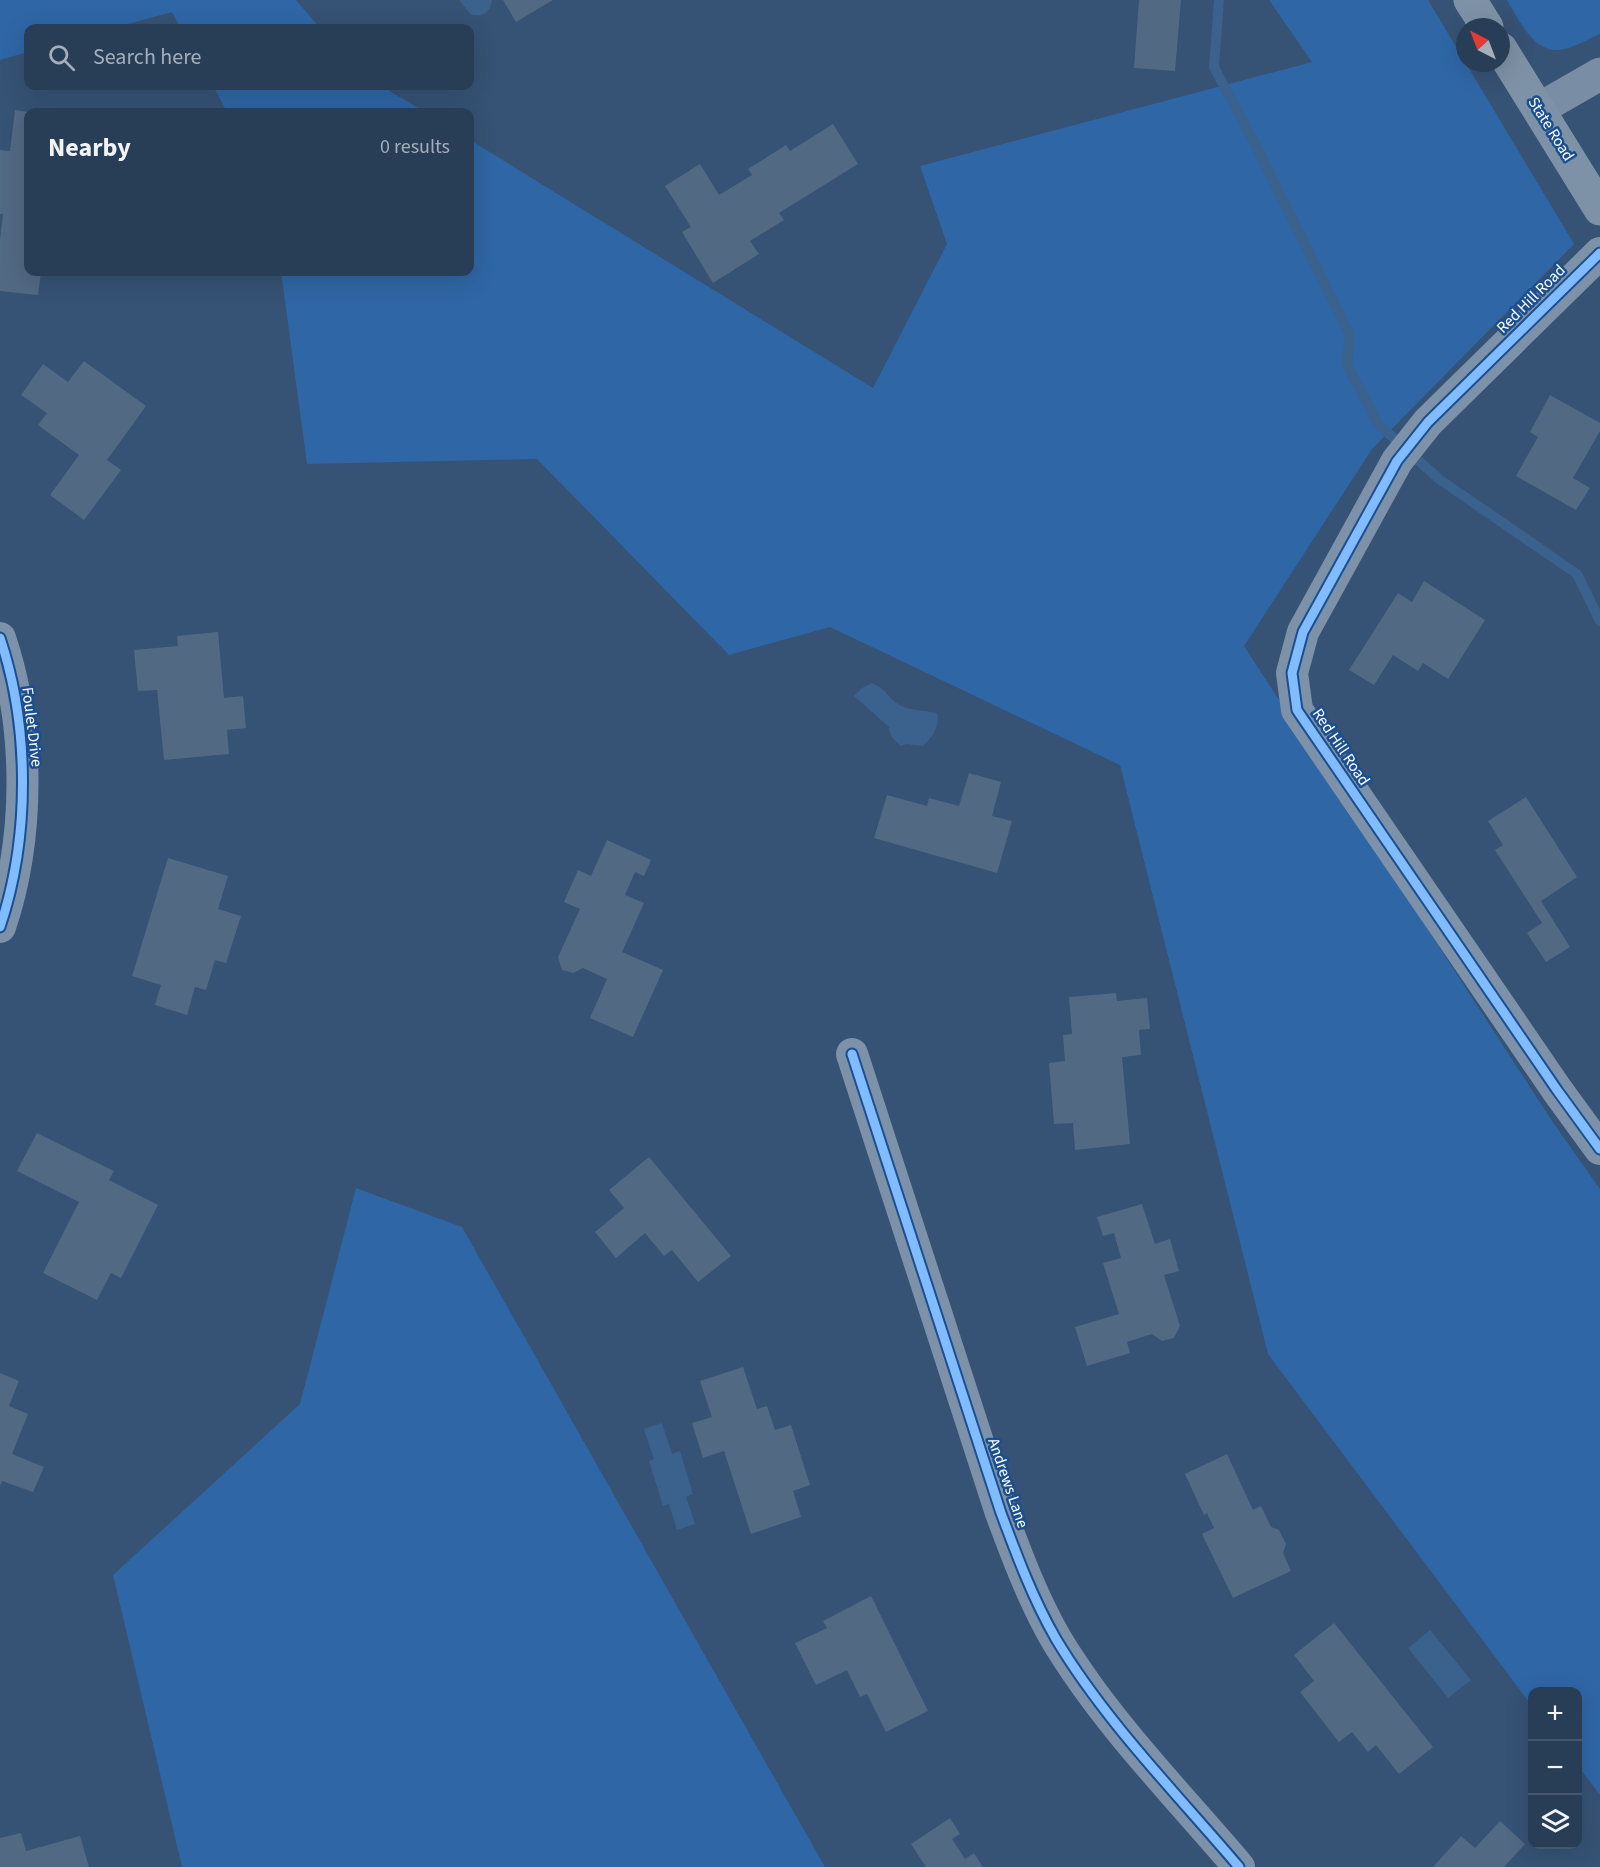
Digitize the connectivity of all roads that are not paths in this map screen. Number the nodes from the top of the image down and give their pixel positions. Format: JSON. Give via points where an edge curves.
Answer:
{"nodes":[{"id":1,"x":1470,"y":0,"type":"edge"},
{"id":2,"x":1481,"y":18,"type":"edge"},
{"id":3,"x":1510,"y":63,"type":"edge"},
{"id":4,"x":1600,"y":74,"type":"edge"},
{"id":5,"x":1539,"y":109,"type":"junction"},
{"id":6,"x":1600,"y":209,"type":"edge"},
{"id":7,"x":1600,"y":253,"type":"edge"},
{"id":8,"x":0,"y":638,"type":"edge"},
{"id":9,"x":0,"y":927,"type":"edge"},
{"id":10,"x":852,"y":1054,"type":"dead end"},
{"id":11,"x":1600,"y":1149,"type":"edge"},
{"id":12,"x":1239,"y":1867,"type":"edge"}],
"edges":[{"from":1,"to":2,"type":"highway"},
{"from":3,"to":5,"type":"highway","name":"State Road"},
{"from":4,"to":5,"type":"street"},
{"from":5,"to":6,"type":"highway","name":"State Road"},
{"from":7,"to":11,"type":"street","name":"Red Hill Road","via":[[1428,422],[1397,461],[1302,632],[1292,673],[1297,710]]},
{"from":8,"to":9,"type":"street","name":"Foulet Drive","via":[[18,713],[23,780],[20,840]]},
{"from":10,"to":12,"type":"street","name":"Andrews Lane","via":[[1026,1580],[1055,1638],[1097,1701]]}]}
